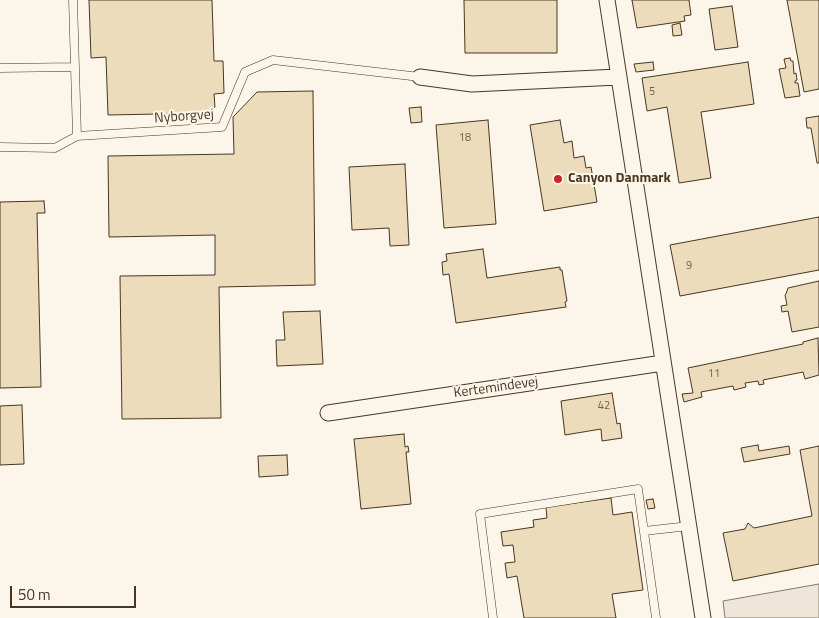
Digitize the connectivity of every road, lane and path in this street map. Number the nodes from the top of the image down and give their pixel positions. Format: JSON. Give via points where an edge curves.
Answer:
{"nodes":[{"id":1,"x":73,"y":0,"type":"edge"},
{"id":2,"x":607,"y":0,"type":"edge"},
{"id":3,"x":0,"y":68,"type":"edge"},
{"id":4,"x":75,"y":68,"type":"junction"},
{"id":5,"x":618,"y":77,"type":"junction"},
{"id":6,"x":420,"y":78,"type":"joint"},
{"id":7,"x":76,"y":136,"type":"junction"},
{"id":8,"x":0,"y":147,"type":"edge"},
{"id":9,"x":663,"y":363,"type":"junction"},
{"id":10,"x":328,"y":413,"type":"dead end"},
{"id":11,"x":688,"y":526,"type":"junction"},
{"id":12,"x":644,"y":531,"type":"junction"},
{"id":13,"x":493,"y":618,"type":"edge"},
{"id":14,"x":656,"y":618,"type":"edge"},
{"id":15,"x":703,"y":618,"type":"edge"}],
"edges":[{"from":1,"to":4,"type":"lane"},
{"from":2,"to":5,"type":"street"},
{"from":3,"to":4,"type":"lane"},
{"from":4,"to":7,"type":"lane"},
{"from":5,"to":6,"type":"street","via":[[472,84]]},
{"from":5,"to":9,"type":"street"},
{"from":6,"to":7,"type":"lane","name":"Nyborgvej","via":[[273,60],[245,72],[222,127]]},
{"from":7,"to":8,"type":"lane","via":[[55,148]]},
{"from":9,"to":10,"type":"street","name":"Kertemindevej"},
{"from":9,"to":11,"type":"street"},
{"from":11,"to":12,"type":"lane"},
{"from":11,"to":15,"type":"street"},
{"from":12,"to":13,"type":"lane","via":[[638,490],[480,514]]},
{"from":12,"to":14,"type":"lane"}]}
